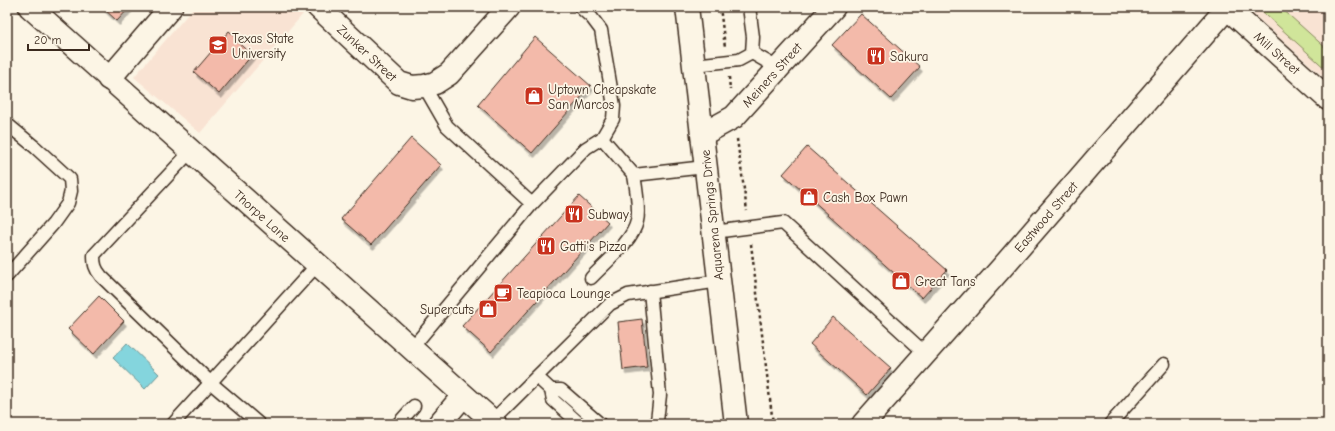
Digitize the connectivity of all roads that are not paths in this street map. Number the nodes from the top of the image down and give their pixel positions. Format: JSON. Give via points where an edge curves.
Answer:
{"nodes":[{"id":1,"x":30,"y":7,"type":"edge"},
{"id":2,"x":171,"y":7,"type":"edge"},
{"id":3,"x":318,"y":7,"type":"edge"},
{"id":4,"x":509,"y":7,"type":"edge"},
{"id":5,"x":580,"y":7,"type":"edge"},
{"id":6,"x":687,"y":7,"type":"edge"},
{"id":7,"x":749,"y":7,"type":"edge"},
{"id":8,"x":834,"y":7,"type":"edge"},
{"id":9,"x":1227,"y":7,"type":"edge"},
{"id":10,"x":752,"y":53,"type":"junction"},
{"id":11,"x":694,"y":65,"type":"junction"},
{"id":12,"x":778,"y":68,"type":"junction"},
{"id":13,"x":109,"y":79,"type":"junction"},
{"id":14,"x":424,"y":86,"type":"junction"},
{"id":15,"x":1328,"y":99,"type":"edge"},
{"id":16,"x":7,"y":124,"type":"edge"},
{"id":17,"x":703,"y":134,"type":"junction"},
{"id":18,"x":602,"y":138,"type":"junction"},
{"id":19,"x":190,"y":152,"type":"junction"},
{"id":20,"x":706,"y":167,"type":"junction"},
{"id":21,"x":634,"y":175,"type":"junction"},
{"id":22,"x":532,"y":204,"type":"junction"},
{"id":23,"x":714,"y":232,"type":"junction"},
{"id":24,"x":317,"y":265,"type":"junction"},
{"id":25,"x":7,"y":276,"type":"edge"},
{"id":26,"x":591,"y":278,"type":"dead end"},
{"id":27,"x":719,"y":280,"type":"junction"},
{"id":28,"x":650,"y":291,"type":"junction"},
{"id":29,"x":411,"y":349,"type":"junction"},
{"id":30,"x":925,"y":353,"type":"junction"},
{"id":31,"x":1164,"y":364,"type":"dead end"},
{"id":32,"x":537,"y":377,"type":"junction"},
{"id":33,"x":211,"y":383,"type":"junction"},
{"id":34,"x":551,"y":390,"type":"junction"},
{"id":35,"x":463,"y":396,"type":"junction"},
{"id":36,"x":414,"y":406,"type":"dead end"},
{"id":37,"x":494,"y":422,"type":"edge"},
{"id":38,"x":869,"y":422,"type":"edge"},
{"id":39,"x":173,"y":424,"type":"edge"},
{"id":40,"x":259,"y":424,"type":"edge"},
{"id":41,"x":398,"y":424,"type":"edge"},
{"id":42,"x":439,"y":424,"type":"edge"},
{"id":43,"x":580,"y":424,"type":"edge"},
{"id":44,"x":600,"y":424,"type":"edge"},
{"id":45,"x":655,"y":424,"type":"edge"},
{"id":46,"x":736,"y":424,"type":"edge"},
{"id":47,"x":1110,"y":424,"type":"edge"}],
"edges":[{"from":1,"to":13,"type":"street","name":"Thorpe Lane"},
{"from":2,"to":13,"type":"street"},
{"from":3,"to":14,"type":"street","name":"Zunker Street","via":[[398,83],[412,87]]},
{"from":4,"to":14,"type":"street","name":"Zunker Street","via":[[449,74],[435,83]]},
{"from":5,"to":18,"type":"lane","via":[[601,30],[603,38],[614,106],[613,119]]},
{"from":6,"to":11,"type":"street","name":"Aquarena Springs Drive"},
{"from":7,"to":10,"type":"lane"},
{"from":8,"to":12,"type":"street","name":"Meiners Street"},
{"from":9,"to":15,"type":"street","name":"Mill Street"},
{"from":9,"to":30,"type":"street","name":"Eastwood Street"},
{"from":10,"to":11,"type":"lane","via":[[739,60]]},
{"from":10,"to":12,"type":"lane"},
{"from":11,"to":17,"type":"street","name":"Aquarena Springs Drive"},
{"from":12,"to":17,"type":"street","name":"Meiners Street","via":[[734,117]]},
{"from":13,"to":19,"type":"street","name":"Thorpe Lane"},
{"from":14,"to":22,"type":"lane","via":[[447,126]]},
{"from":16,"to":25,"type":"lane","via":[[70,179],[71,191],[68,203],[53,224]]},
{"from":17,"to":20,"type":"street","name":"Aquarena Springs Drive"},
{"from":18,"to":21,"type":"lane"},
{"from":18,"to":22,"type":"lane","via":[[586,148]]},
{"from":19,"to":24,"type":"street","name":"Thorpe Lane"},
{"from":19,"to":33,"type":"lane","via":[[94,255],[94,263],[101,276]]},
{"from":20,"to":21,"type":"lane"},
{"from":20,"to":23,"type":"street","name":"Aquarena Springs Drive"},
{"from":21,"to":26,"type":"lane","via":[[638,220],[633,234]]},
{"from":22,"to":29,"type":"lane"},
{"from":23,"to":27,"type":"street","name":"Aquarena Springs Drive"},
{"from":23,"to":30,"type":"lane","via":[[783,223]]},
{"from":24,"to":29,"type":"street","name":"Thorpe Lane"},
{"from":24,"to":33,"type":"lane"},
{"from":27,"to":28,"type":"lane"},
{"from":27,"to":46,"type":"street","name":"Aquarena Springs Drive"},
{"from":28,"to":32,"type":"lane","via":[[628,295],[610,304]]},
{"from":28,"to":45,"type":"lane","via":[[660,395]]},
{"from":29,"to":35,"type":"street","name":"Thorpe Lane"},
{"from":30,"to":38,"type":"street","name":"Eastwood Street"},
{"from":31,"to":47,"type":"lane"},
{"from":32,"to":34,"type":"lane"},
{"from":32,"to":37,"type":"lane"},
{"from":33,"to":39,"type":"lane"},
{"from":33,"to":40,"type":"lane"},
{"from":34,"to":43,"type":"lane","via":[[553,400]]},
{"from":34,"to":44,"type":"lane","via":[[561,390]]},
{"from":35,"to":37,"type":"street","name":"Thorpe Lane"},
{"from":35,"to":42,"type":"street"},
{"from":36,"to":41,"type":"lane"}]}
